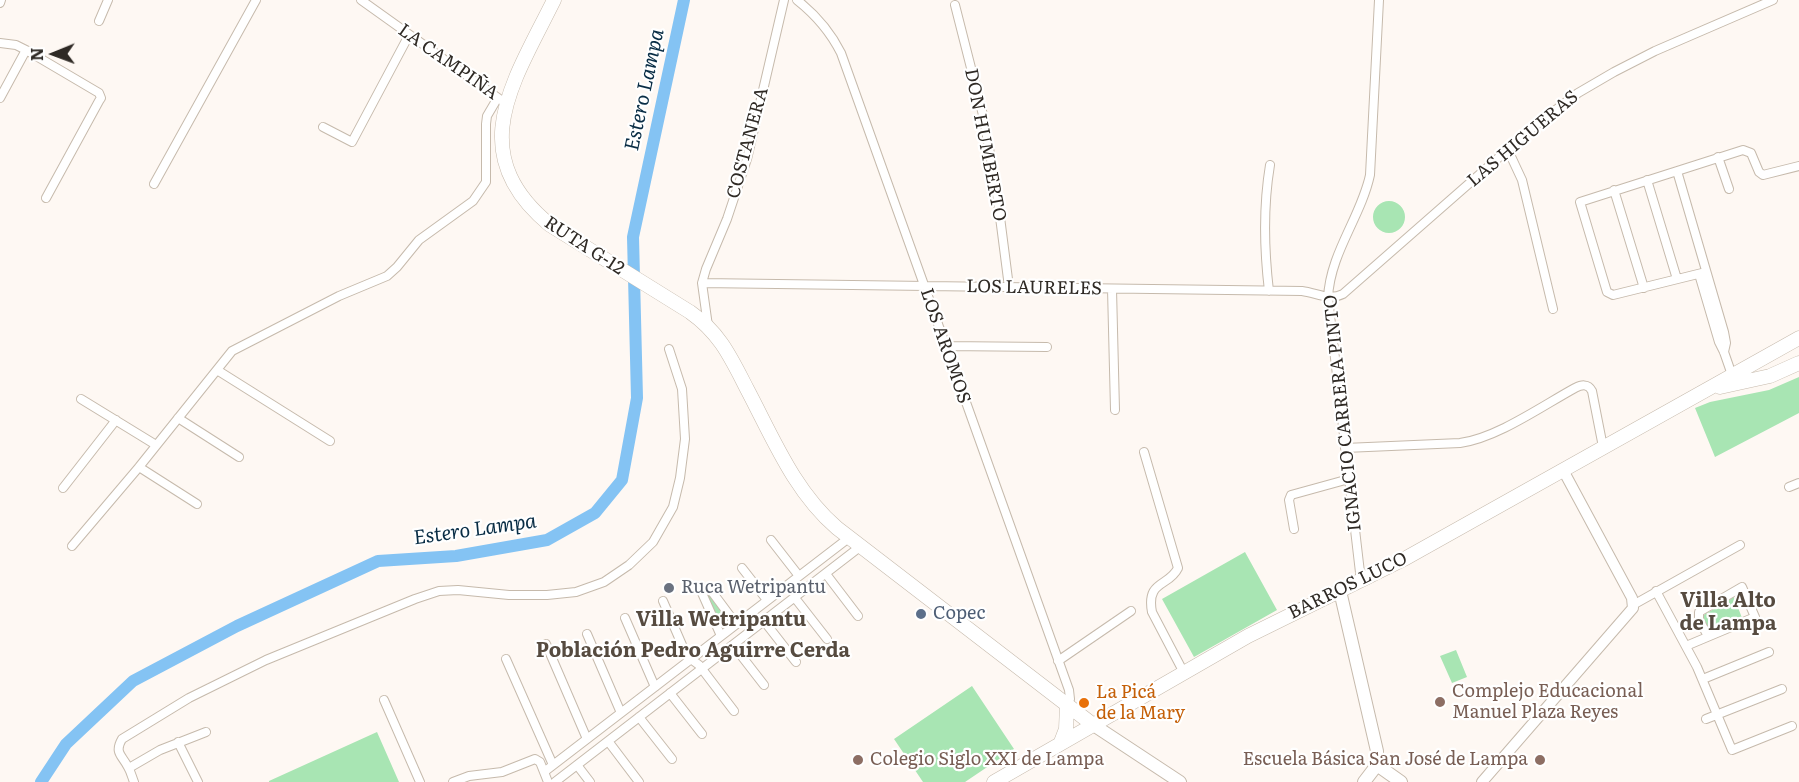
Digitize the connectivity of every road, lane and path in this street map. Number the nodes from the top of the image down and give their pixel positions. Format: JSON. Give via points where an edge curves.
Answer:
{"nodes":[{"id":1,"x":108,"y":0,"type":"edge"},
{"id":2,"x":256,"y":0,"type":"edge"},
{"id":3,"x":361,"y":0,"type":"edge"},
{"id":4,"x":554,"y":0,"type":"edge"},
{"id":5,"x":784,"y":0,"type":"edge"},
{"id":6,"x":797,"y":0,"type":"edge"},
{"id":7,"x":1379,"y":0,"type":"edge"},
{"id":8,"x":1773,"y":0,"type":"edge"},
{"id":9,"x":955,"y":5,"type":"dead end"},
{"id":10,"x":99,"y":21,"type":"dead end"},
{"id":11,"x":409,"y":36,"type":"junction"},
{"id":12,"x":0,"y":43,"type":"edge"},
{"id":13,"x":26,"y":50,"type":"junction"},
{"id":14,"x":0,"y":98,"type":"edge"},
{"id":15,"x":502,"y":101,"type":"junction"},
{"id":16,"x":323,"y":127,"type":"dead end"},
{"id":17,"x":1509,"y":152,"type":"junction"},
{"id":18,"x":1718,"y":158,"type":"junction"},
{"id":19,"x":1270,"y":165,"type":"dead end"},
{"id":20,"x":1799,"y":166,"type":"edge"},
{"id":21,"x":1677,"y":171,"type":"junction"},
{"id":22,"x":1647,"y":180,"type":"junction"},
{"id":23,"x":154,"y":184,"type":"dead end"},
{"id":24,"x":1729,"y":189,"type":"dead end"},
{"id":25,"x":1614,"y":190,"type":"junction"},
{"id":26,"x":46,"y":198,"type":"dead end"},
{"id":27,"x":1702,"y":273,"type":"junction"},
{"id":28,"x":1677,"y":279,"type":"junction"},
{"id":29,"x":702,"y":284,"type":"junction"},
{"id":30,"x":925,"y":286,"type":"junction"},
{"id":31,"x":1009,"y":287,"type":"junction"},
{"id":32,"x":1644,"y":288,"type":"junction"},
{"id":33,"x":1269,"y":291,"type":"junction"},
{"id":34,"x":1112,"y":292,"type":"junction"},
{"id":35,"x":1328,"y":298,"type":"junction"},
{"id":36,"x":1553,"y":309,"type":"dead end"},
{"id":37,"x":708,"y":326,"type":"junction"},
{"id":38,"x":1799,"y":338,"type":"edge"},
{"id":39,"x":945,"y":346,"type":"junction"},
{"id":40,"x":1047,"y":347,"type":"dead end"},
{"id":41,"x":669,"y":348,"type":"dead end"},
{"id":42,"x":1799,"y":363,"type":"edge"},
{"id":43,"x":217,"y":370,"type":"junction"},
{"id":44,"x":1732,"y":375,"type":"junction"},
{"id":45,"x":1703,"y":391,"type":"junction"},
{"id":46,"x":81,"y":399,"type":"dead end"},
{"id":47,"x":1115,"y":410,"type":"dead end"},
{"id":48,"x":178,"y":418,"type":"junction"},
{"id":49,"x":116,"y":420,"type":"junction"},
{"id":50,"x":330,"y":441,"type":"dead end"},
{"id":51,"x":156,"y":445,"type":"junction"},
{"id":52,"x":1603,"y":447,"type":"junction"},
{"id":53,"x":1345,"y":448,"type":"junction"},
{"id":54,"x":1144,"y":452,"type":"dead end"},
{"id":55,"x":238,"y":457,"type":"dead end"},
{"id":56,"x":139,"y":467,"type":"junction"},
{"id":57,"x":1563,"y":470,"type":"junction"},
{"id":58,"x":1348,"y":479,"type":"junction"},
{"id":59,"x":1799,"y":483,"type":"edge"},
{"id":60,"x":1789,"y":487,"type":"dead end"},
{"id":61,"x":63,"y":488,"type":"dead end"},
{"id":62,"x":197,"y":504,"type":"dead end"},
{"id":63,"x":1294,"y":529,"type":"dead end"},
{"id":64,"x":850,"y":537,"type":"junction"},
{"id":65,"x":771,"y":540,"type":"dead end"},
{"id":66,"x":1740,"y":545,"type":"dead end"},
{"id":67,"x":72,"y":546,"type":"dead end"},
{"id":68,"x":861,"y":546,"type":"junction"},
{"id":69,"x":823,"y":558,"type":"junction"},
{"id":70,"x":742,"y":568,"type":"dead end"},
{"id":71,"x":829,"y":571,"type":"junction"},
{"id":72,"x":799,"y":576,"type":"junction"},
{"id":73,"x":1361,"y":581,"type":"junction"},
{"id":74,"x":1340,"y":591,"type":"junction"},
{"id":75,"x":1656,"y":591,"type":"junction"},
{"id":76,"x":795,"y":597,"type":"junction"},
{"id":77,"x":767,"y":600,"type":"junction"},
{"id":78,"x":663,"y":601,"type":"dead end"},
{"id":79,"x":1633,"y":605,"type":"junction"},
{"id":80,"x":1131,"y":611,"type":"dead end"},
{"id":81,"x":858,"y":616,"type":"dead end"},
{"id":82,"x":625,"y":618,"type":"dead end"},
{"id":83,"x":764,"y":621,"type":"junction"},
{"id":84,"x":736,"y":624,"type":"junction"},
{"id":85,"x":587,"y":633,"type":"dead end"},
{"id":86,"x":721,"y":636,"type":"junction"},
{"id":87,"x":1708,"y":636,"type":"junction"},
{"id":88,"x":827,"y":639,"type":"dead end"},
{"id":89,"x":546,"y":644,"type":"dead end"},
{"id":90,"x":733,"y":645,"type":"junction"},
{"id":91,"x":1686,"y":646,"type":"junction"},
{"id":92,"x":700,"y":652,"type":"junction"},
{"id":93,"x":1769,"y":652,"type":"dead end"},
{"id":94,"x":506,"y":659,"type":"dead end"},
{"id":95,"x":690,"y":660,"type":"junction"},
{"id":96,"x":1058,"y":661,"type":"junction"},
{"id":97,"x":796,"y":662,"type":"dead end"},
{"id":98,"x":709,"y":663,"type":"junction"},
{"id":99,"x":701,"y":669,"type":"junction"},
{"id":100,"x":1184,"y":673,"type":"junction"},
{"id":101,"x":1703,"y":679,"type":"junction"},
{"id":102,"x":764,"y":685,"type":"dead end"},
{"id":103,"x":654,"y":687,"type":"junction"},
{"id":104,"x":1782,"y":689,"type":"dead end"},
{"id":105,"x":670,"y":693,"type":"junction"},
{"id":106,"x":384,"y":700,"type":"dead end"},
{"id":107,"x":1067,"y":705,"type":"junction"},
{"id":108,"x":734,"y":711,"type":"dead end"},
{"id":109,"x":621,"y":713,"type":"junction"},
{"id":110,"x":1717,"y":715,"type":"junction"},
{"id":111,"x":639,"y":717,"type":"junction"},
{"id":112,"x":1706,"y":719,"type":"dead end"},
{"id":113,"x":1092,"y":724,"type":"junction"},
{"id":114,"x":1792,"y":726,"type":"dead end"},
{"id":115,"x":206,"y":732,"type":"dead end"},
{"id":116,"x":702,"y":734,"type":"dead end"},
{"id":117,"x":587,"y":739,"type":"junction"},
{"id":118,"x":608,"y":741,"type":"junction"},
{"id":119,"x":178,"y":742,"type":"junction"},
{"id":120,"x":1061,"y":742,"type":"junction"},
{"id":121,"x":672,"y":759,"type":"dead end"},
{"id":122,"x":556,"y":763,"type":"junction"},
{"id":123,"x":577,"y":765,"type":"junction"},
{"id":124,"x":1377,"y":765,"type":"junction"},
{"id":125,"x":129,"y":768,"type":"junction"},
{"id":126,"x":544,"y":772,"type":"junction"},
{"id":127,"x":568,"y":772,"type":"junction"},
{"id":128,"x":134,"y":782,"type":"edge"},
{"id":129,"x":198,"y":782,"type":"edge"},
{"id":130,"x":420,"y":782,"type":"edge"},
{"id":131,"x":453,"y":782,"type":"edge"},
{"id":132,"x":548,"y":782,"type":"edge"},
{"id":133,"x":555,"y":782,"type":"edge"},
{"id":134,"x":590,"y":782,"type":"edge"},
{"id":135,"x":639,"y":782,"type":"edge"},
{"id":136,"x":993,"y":782,"type":"edge"},
{"id":137,"x":1180,"y":782,"type":"edge"},
{"id":138,"x":1364,"y":782,"type":"edge"},
{"id":139,"x":1401,"y":782,"type":"edge"},
{"id":140,"x":1482,"y":782,"type":"edge"}],
"edges":[{"from":1,"to":10,"type":"street"},
{"from":2,"to":23,"type":"street"},
{"from":3,"to":11,"type":"street","name":"LA CAMPIÑA"},
{"from":4,"to":15,"type":"main road","name":"RUTA G-12"},
{"from":5,"to":29,"type":"street","name":"COSTANERA","via":[[747,159]]},
{"from":6,"to":30,"type":"street","name":"LOS AROMOS","via":[[825,27],[841,53]]},
{"from":7,"to":35,"type":"street","name":"IGNACIO CARRERA PINTO","via":[[1370,174],[1333,270]]},
{"from":8,"to":17,"type":"street","name":"LAS HIGUERAS","via":[[1602,78],[1556,108]]},
{"from":9,"to":31,"type":"street","name":"DON HUMBERTO","via":[[984,119]]},
{"from":11,"to":15,"type":"street","name":"LA CAMPIÑA"},
{"from":11,"to":16,"type":"street","via":[[352,142]]},
{"from":12,"to":13,"type":"street"},
{"from":13,"to":14,"type":"street"},
{"from":13,"to":26,"type":"street","via":[[101,96]]},
{"from":15,"to":37,"type":"main road","name":"RUTA G-12","via":[[505,164],[512,181],[539,217]]},
{"from":15,"to":43,"type":"street","via":[[487,116],[486,182],[473,201],[419,240],[387,276],[232,351]]},
{"from":17,"to":35,"type":"street","name":"LAS HIGUERAS","via":[[1343,294]]},
{"from":17,"to":36,"type":"street","via":[[1522,180]]},
{"from":18,"to":20,"type":"street","via":[[1748,150],[1765,175]]},
{"from":18,"to":21,"type":"street"},
{"from":18,"to":24,"type":"street"},
{"from":19,"to":33,"type":"street","via":[[1264,241]]},
{"from":21,"to":22,"type":"street"},
{"from":21,"to":27,"type":"street"},
{"from":22,"to":25,"type":"street"},
{"from":22,"to":28,"type":"street"},
{"from":25,"to":32,"type":"street"},
{"from":25,"to":32,"type":"street","via":[[1580,202],[1587,227],[1608,294]]},
{"from":27,"to":28,"type":"street"},
{"from":27,"to":44,"type":"street"},
{"from":28,"to":32,"type":"street"},
{"from":29,"to":30,"type":"street","name":"LOS LAURELES"},
{"from":29,"to":37,"type":"street"},
{"from":30,"to":31,"type":"street","name":"LOS LAURELES"},
{"from":30,"to":39,"type":"street","name":"LOS AROMOS"},
{"from":31,"to":34,"type":"street","name":"LOS LAURELES"},
{"from":33,"to":34,"type":"street","name":"LOS LAURELES"},
{"from":33,"to":35,"type":"street","name":"LOS LAURELES","via":[[1310,292]]},
{"from":34,"to":47,"type":"street","name":"LOS LAURELES"},
{"from":35,"to":53,"type":"street","name":"IGNACIO CARRERA PINTO"},
{"from":37,"to":64,"type":"main road","name":"RUTA G-12","via":[[727,350],[800,488],[822,514]]},
{"from":38,"to":44,"type":"main road","name":"BARROS LUCO"},
{"from":39,"to":40,"type":"street"},
{"from":39,"to":96,"type":"street","name":"LOS AROMOS"},
{"from":41,"to":125,"type":"street","via":[[682,389],[685,439],[680,478],[673,507],[653,542],[629,565],[604,582],[576,592],[509,595],[458,590],[415,598],[266,660],[189,698],[122,739],[118,748]]},
{"from":42,"to":45,"type":"main road","name":"BARROS LUCO","via":[[1763,378]]},
{"from":43,"to":48,"type":"street"},
{"from":43,"to":50,"type":"street"},
{"from":44,"to":45,"type":"main road","name":"BARROS LUCO"},
{"from":45,"to":52,"type":"main road","name":"BARROS LUCO"},
{"from":46,"to":49,"type":"street"},
{"from":48,"to":51,"type":"street"},
{"from":48,"to":55,"type":"street"},
{"from":49,"to":51,"type":"street"},
{"from":49,"to":61,"type":"street"},
{"from":51,"to":56,"type":"street"},
{"from":52,"to":53,"type":"street","via":[[1592,391],[1584,385],[1473,441]]},
{"from":52,"to":57,"type":"main road","name":"BARROS LUCO"},
{"from":53,"to":58,"type":"street","name":"IGNACIO CARRERA PINTO"},
{"from":54,"to":100,"type":"street","via":[[1178,568],[1154,591],[1152,612]]},
{"from":56,"to":62,"type":"street"},
{"from":56,"to":67,"type":"street"},
{"from":57,"to":73,"type":"main road","name":"BARROS LUCO"},
{"from":57,"to":79,"type":"street"},
{"from":58,"to":63,"type":"street","via":[[1291,495]]},
{"from":58,"to":73,"type":"street","name":"IGNACIO CARRERA PINTO"},
{"from":59,"to":60,"type":"street"},
{"from":64,"to":68,"type":"main road","name":"RUTA G-12"},
{"from":64,"to":69,"type":"street"},
{"from":65,"to":72,"type":"street"},
{"from":66,"to":75,"type":"street"},
{"from":68,"to":71,"type":"street"},
{"from":68,"to":107,"type":"main road","name":"RUTA G-12"},
{"from":69,"to":71,"type":"street"},
{"from":69,"to":72,"type":"street"},
{"from":70,"to":77,"type":"street"},
{"from":71,"to":76,"type":"street"},
{"from":71,"to":81,"type":"street"},
{"from":72,"to":77,"type":"street"},
{"from":73,"to":74,"type":"main road","name":"BARROS LUCO"},
{"from":74,"to":100,"type":"main road","name":"BARROS LUCO"},
{"from":74,"to":124,"type":"main road"},
{"from":75,"to":79,"type":"street"},
{"from":75,"to":91,"type":"street"},
{"from":76,"to":83,"type":"street"},
{"from":76,"to":88,"type":"street"},
{"from":77,"to":84,"type":"street"},
{"from":78,"to":95,"type":"street"},
{"from":79,"to":140,"type":"street"},
{"from":80,"to":96,"type":"street"},
{"from":82,"to":103,"type":"street"},
{"from":83,"to":90,"type":"street"},
{"from":83,"to":97,"type":"street"},
{"from":84,"to":86,"type":"street"},
{"from":84,"to":86,"type":"street","via":[[710,589],[704,588],[702,593]]},
{"from":85,"to":109,"type":"street"},
{"from":86,"to":92,"type":"street"},
{"from":87,"to":87,"type":"street","via":[[1755,617],[1742,587],[1699,612]]},
{"from":87,"to":91,"type":"street"},
{"from":89,"to":117,"type":"street"},
{"from":90,"to":98,"type":"street"},
{"from":90,"to":102,"type":"street"},
{"from":91,"to":101,"type":"street"},
{"from":92,"to":95,"type":"street"},
{"from":92,"to":98,"type":"street"},
{"from":93,"to":101,"type":"street"},
{"from":94,"to":122,"type":"street"},
{"from":95,"to":99,"type":"street"},
{"from":95,"to":103,"type":"street"},
{"from":96,"to":107,"type":"street","name":"LOS AROMOS","via":[[1070,693]]},
{"from":98,"to":99,"type":"street"},
{"from":99,"to":105,"type":"street"},
{"from":99,"to":108,"type":"street"},
{"from":100,"to":113,"type":"main road","name":"BARROS LUCO"},
{"from":101,"to":110,"type":"street"},
{"from":103,"to":109,"type":"street"},
{"from":104,"to":110,"type":"street"},
{"from":105,"to":111,"type":"street"},
{"from":105,"to":116,"type":"street"},
{"from":106,"to":130,"type":"street"},
{"from":107,"to":113,"type":"main road","name":"RUTA G-12"},
{"from":107,"to":120,"type":"main road"},
{"from":109,"to":117,"type":"street"},
{"from":110,"to":112,"type":"street"},
{"from":110,"to":114,"type":"street","via":[[1732,750]]},
{"from":111,"to":118,"type":"street"},
{"from":111,"to":121,"type":"street"},
{"from":113,"to":120,"type":"main road","name":"BARROS LUCO"},
{"from":113,"to":137,"type":"main road"},
{"from":115,"to":119,"type":"street"},
{"from":117,"to":122,"type":"street"},
{"from":118,"to":123,"type":"street"},
{"from":118,"to":135,"type":"street"},
{"from":119,"to":125,"type":"street"},
{"from":119,"to":129,"type":"street"},
{"from":120,"to":136,"type":"main road","name":"BARROS LUCO"},
{"from":122,"to":126,"type":"street"},
{"from":122,"to":127,"type":"street"},
{"from":123,"to":127,"type":"street"},
{"from":123,"to":134,"type":"street"},
{"from":124,"to":138,"type":"main road"},
{"from":124,"to":139,"type":"main road"},
{"from":125,"to":128,"type":"street"},
{"from":126,"to":131,"type":"street","via":[[537,760],[530,760],[502,772]]},
{"from":126,"to":132,"type":"street"},
{"from":127,"to":133,"type":"street"}]}
